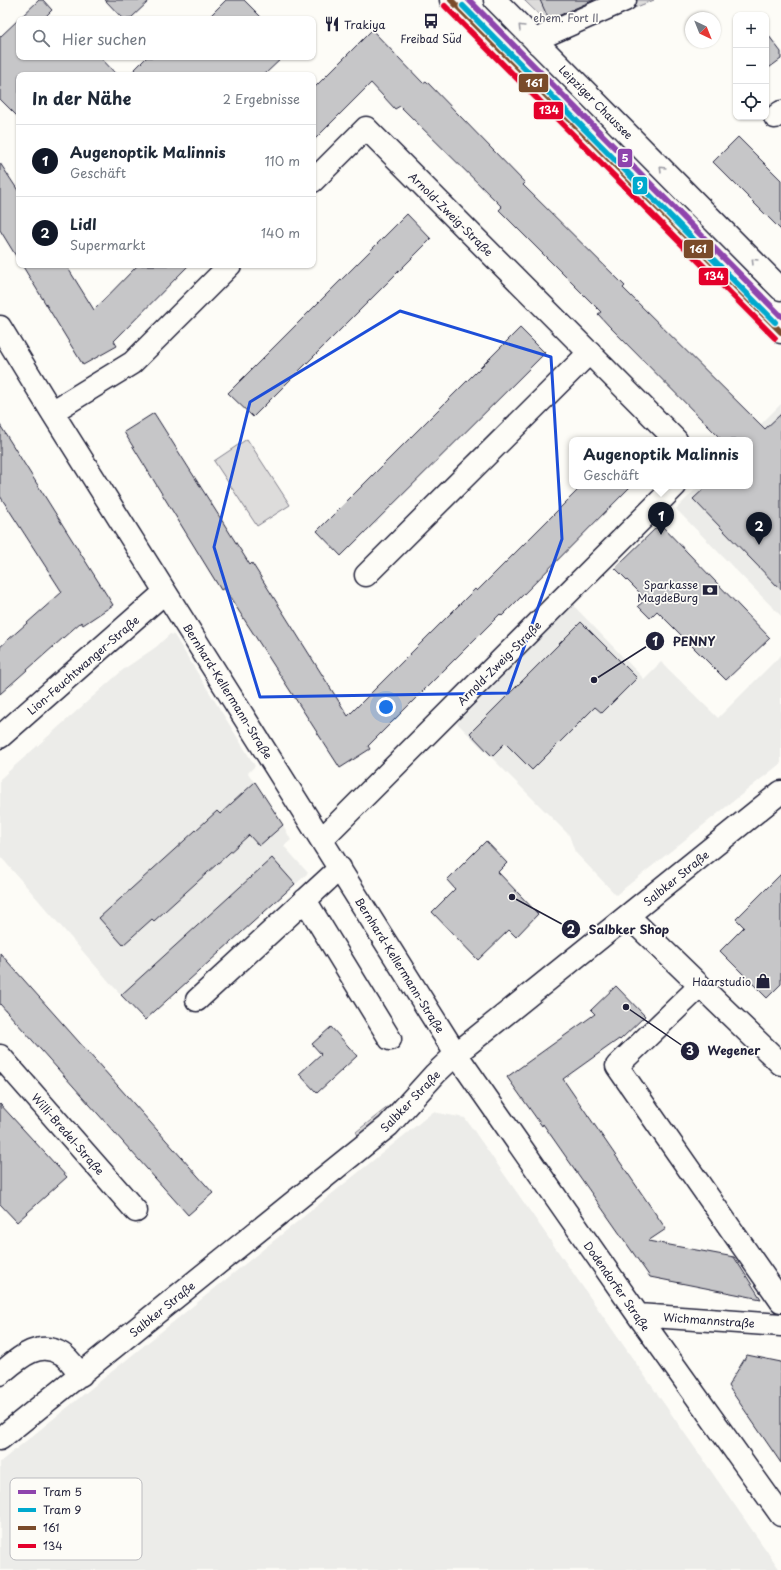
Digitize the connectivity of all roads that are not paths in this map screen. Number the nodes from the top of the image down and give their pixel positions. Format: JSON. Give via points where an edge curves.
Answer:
{"nodes":[{"id":1,"x":451,"y":0,"type":"edge"},
{"id":2,"x":495,"y":0,"type":"edge"},
{"id":3,"x":624,"y":0,"type":"edge"},
{"id":4,"x":537,"y":43,"type":"junction"},
{"id":5,"x":316,"y":178,"type":"edge"},
{"id":6,"x":227,"y":268,"type":"edge"},
{"id":7,"x":781,"y":289,"type":"edge"},
{"id":8,"x":0,"y":327,"type":"edge"},
{"id":9,"x":781,"y":332,"type":"edge"},
{"id":10,"x":590,"y":352,"type":"junction"},
{"id":11,"x":52,"y":412,"type":"junction"},
{"id":12,"x":673,"y":437,"type":"edge"},
{"id":13,"x":672,"y":489,"type":"edge"},
{"id":14,"x":366,"y":575,"type":"dead end"},
{"id":15,"x":165,"y":592,"type":"junction"},
{"id":16,"x":0,"y":737,"type":"edge"},
{"id":17,"x":781,"y":792,"type":"edge"},
{"id":18,"x":322,"y":839,"type":"junction"},
{"id":19,"x":340,"y":868,"type":"junction"},
{"id":20,"x":305,"y":900,"type":"junction"},
{"id":21,"x":628,"y":916,"type":"junction"},
{"id":22,"x":700,"y":986,"type":"junction"},
{"id":23,"x":197,"y":1000,"type":"dead end"},
{"id":24,"x":390,"y":1038,"type":"dead end"},
{"id":25,"x":456,"y":1054,"type":"junction"},
{"id":26,"x":0,"y":1056,"type":"edge"},
{"id":27,"x":781,"y":1064,"type":"edge"},
{"id":28,"x":136,"y":1211,"type":"dead end"},
{"id":29,"x":781,"y":1301,"type":"edge"},
{"id":30,"x":638,"y":1315,"type":"junction"},
{"id":31,"x":781,"y":1325,"type":"edge"},
{"id":32,"x":0,"y":1374,"type":"edge"},
{"id":33,"x":81,"y":1375,"type":"junction"},
{"id":34,"x":0,"y":1439,"type":"edge"},
{"id":35,"x":781,"y":1515,"type":"edge"}],
"edges":[{"from":1,"to":9,"type":"street"},
{"from":4,"to":2,"type":"street","name":"Leipziger Chaussee","one_way":true},
{"from":3,"to":4,"type":"street","via":[[544,36]]},
{"from":7,"to":4,"type":"street","name":"Leipziger Chaussee","one_way":true},
{"from":5,"to":10,"type":"street","name":"Arnold-Zweig-Straße","via":[[366,128]]},
{"from":6,"to":11,"type":"street","via":[[132,364]]},
{"from":8,"to":11,"type":"street","name":"Bernhard-Kellermann-Straße"},
{"from":10,"to":12,"type":"street","name":"Arnold-Zweig-Straße"},
{"from":10,"to":14,"type":"street"},
{"from":11,"to":15,"type":"street","name":"Bernhard-Kellermann-Straße"},
{"from":13,"to":18,"type":"street","name":"Arnold-Zweig-Straße"},
{"from":15,"to":16,"type":"street","name":"Lion-Feuchtwanger-Straße"},
{"from":15,"to":18,"type":"street","name":"Bernhard-Kellermann-Straße"},
{"from":17,"to":21,"type":"street","name":"Salbker Straße"},
{"from":18,"to":19,"type":"street","name":"Bernhard-Kellermann-Straße"},
{"from":19,"to":20,"type":"street"},
{"from":19,"to":25,"type":"street","name":"Bernhard-Kellermann-Straße"},
{"from":20,"to":23,"type":"street"},
{"from":20,"to":24,"type":"street"},
{"from":21,"to":22,"type":"street"},
{"from":21,"to":25,"type":"street","name":"Salbker Straße"},
{"from":22,"to":27,"type":"street"},
{"from":22,"to":29,"type":"street","via":[[617,1066]]},
{"from":25,"to":30,"type":"street","name":"Dodendorfer Straße"},
{"from":25,"to":33,"type":"street","name":"Salbker Straße","via":[[388,1126]]},
{"from":26,"to":28,"type":"street","name":"Willi-Bredel-Straße"},
{"from":30,"to":31,"type":"street","name":"Wichmannstraße"},
{"from":30,"to":35,"type":"street","name":"Dodendorfer Straße"},
{"from":32,"to":33,"type":"street","via":[[32,1350],[50,1348],[63,1354]]},
{"from":33,"to":34,"type":"street","name":"Salbker Straße"}]}
